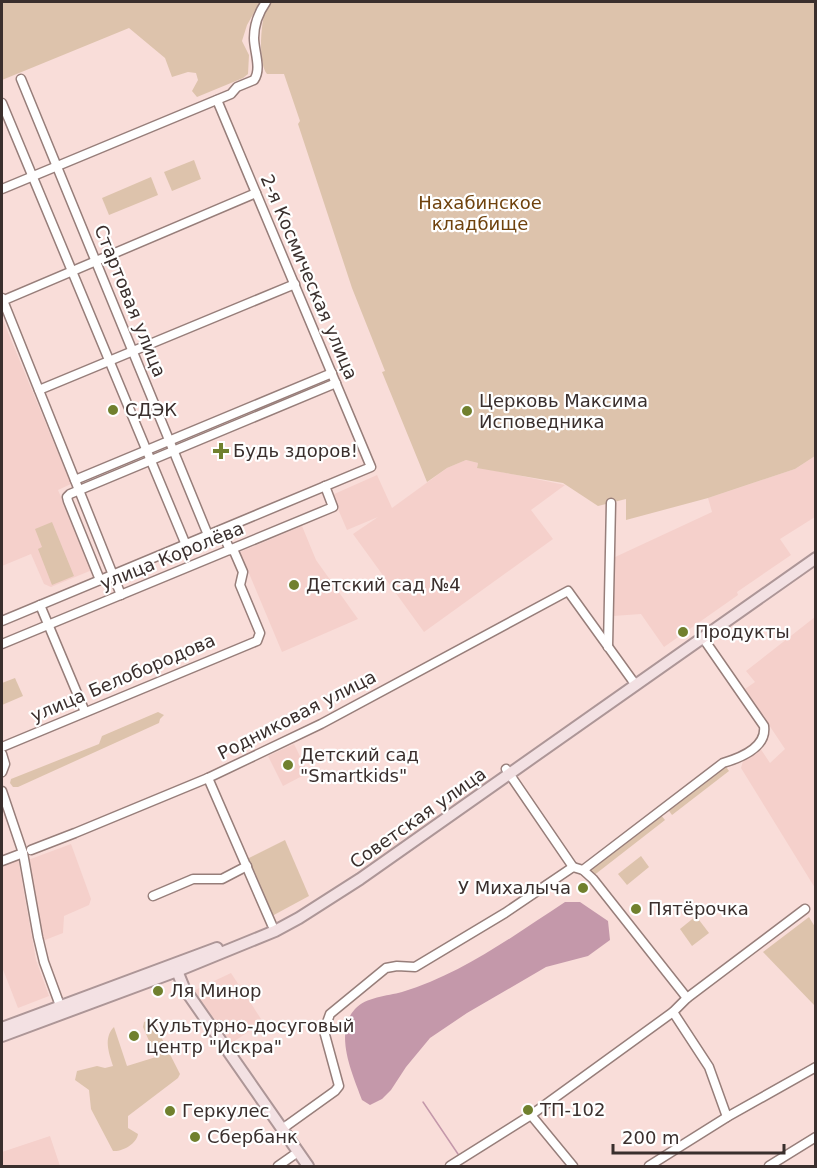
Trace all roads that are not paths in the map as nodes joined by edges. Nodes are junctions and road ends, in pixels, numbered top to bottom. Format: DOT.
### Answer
graph roads {
  1 [pos="266,2"];
  2 [pos="21,79"];
  3 [pos="217,100"];
  4 [pos="2,103"];
  5 [pos="57,166"];
  6 [pos="32,176"];
  7 [pos="2,189"];
  8 [pos="256,194"];
  9 [pos="96,261"];
  10 [pos="72,271"];
  11 [pos="295,284"];
  12 [pos="2,299"];
  13 [pos="133,351"];
  14 [pos="109,361"];
  15 [pos="332,373"];
  16 [pos="336,383"];
  17 [pos="39,390"];
  18 [pos="169,441"];
  19 [pos="146,451"];
  20 [pos="173,451"];
  21 [pos="150,460"];
  22 [pos="371,467"];
  23 [pos="75,480"];
  24 [pos="325,486"];
  25 [pos="79,490"];
  26 [pos="611,503"];
  27 [pos="221,530"];
  28 [pos="208,535"];
  29 [pos="186,544"];
  30 [pos="231,549"];
  31 [pos="816,550"];
  32 [pos="816,558"];
  33 [pos="113,575"];
  34 [pos="99,580"];
  35 [pos="121,595"];
  36 [pos="40,605"];
  37 [pos="2,621"];
  38 [pos="48,625"];
  39 [pos="702,638"];
  40 [pos="2,644"];
  41 [pos="608,648"];
  42 [pos="634,682"];
  43 [pos="85,712"];
  44 [pos="2,747"];
  45 [pos="2,754"];
  46 [pos="508,771"];
  47 [pos="2,772"];
  48 [pos="207,778"];
  49 [pos="2,791"];
  50 [pos="27,851"];
  51 [pos="2,861"];
  52 [pos="247,867"];
  53 [pos="573,867"];
  54 [pos="583,870"];
  55 [pos="153,896"];
  56 [pos="805,909"];
  57 [pos="272,925"];
  58 [pos="175,967"];
  59 [pos="687,998"];
  60 [pos="61,1010"];
  61 [pos="673,1012"];
  62 [pos="2,1028"];
  63 [pos="2,1036"];
  64 [pos="816,1067"];
  65 [pos="531,1115"];
  66 [pos="727,1117"];
  67 [pos="282,1129"];
  68 [pos="816,1137"];
  69 [pos="298,1152"];
  70 [pos="454,1165"];
  71 [pos="278,1167"];
  72 [pos="308,1167"];
  73 [pos="573,1167"];
  74 [pos="649,1167"];
  75 [pos="769,1167"];
  1 -- 3 [label="street"];
  2 -- 5 [label="street, Стартовая улица"];
  3 -- 5 [label="street"];
  3 -- 8 [label="street, 2-я Космическая улица"];
  4 -- 6 [label="street"];
  5 -- 6 [label="street"];
  5 -- 9 [label="street, Стартовая улица"];
  6 -- 7 [label="street"];
  6 -- 10 [label="street"];
  8 -- 9 [label="street"];
  8 -- 11 [label="street, 2-я Космическая улица"];
  9 -- 10 [label="street"];
  9 -- 13 [label="street, Стартовая улица"];
  10 -- 12 [label="street"];
  10 -- 14 [label="street"];
  11 -- 13 [label="street"];
  11 -- 15 [label="street, 2-я Космическая улица"];
  12 -- 17 [label="street"];
  13 -- 14 [label="street"];
  13 -- 18 [label="street, Стартовая улица"];
  14 -- 17 [label="street"];
  14 -- 19 [label="street"];
  15 -- 16 [label="street, 2-я Космическая улица"];
  15 -- 18 [label="street"];
  16 -- 20 [label="street"];
  16 -- 22 [label="street, 2-я Космическая улица"];
  17 -- 23 [label="street"];
  18 -- 19 [label="street"];
  18 -- 20 [label="street, Стартовая улица"];
  19 -- 21 [label="street"];
  19 -- 23 [label="street"];
  20 -- 21 [label="street"];
  20 -- 28 [label="street, Стартовая улица"];
  21 -- 25 [label="street"];
  21 -- 29 [label="street"];
  22 -- 24 [label="street, улица Королёва"];
  23 -- 25 [label="street"];
  24 -- 27 [label="street, улица Королёва"];
  24 -- 30 [label="street, улица Королёва"];
  25 -- 33 [label="street"];
  25 -- 34 [label="street"];
  26 -- 41 [label="street"];
  27 -- 28 [label="street, улица Королёва"];
  27 -- 30 [label="street"];
  28 -- 29 [label="street, улица Королёва"];
  29 -- 33 [label="street, улица Королёва"];
  30 -- 35 [label="street, улица Королёва"];
  30 -- 43 [label="street, улица Белобородова"];
  31 -- 42 [label="main road, Советская улица"];
  32 -- 39 [label="main road, Советская улица"];
  33 -- 34 [label="street, улица Королёва"];
  33 -- 35 [label="street"];
  34 -- 36 [label="street, улица Королёва"];
  35 -- 38 [label="street, улица Королёва"];
  36 -- 37 [label="street, улица Королёва"];
  36 -- 38 [label="street"];
  38 -- 40 [label="street, улица Королёва"];
  38 -- 43 [label="street"];
  39 -- 42 [label="main road, Советская улица"];
  39 -- 54 [label="street"];
  41 -- 42 [label="street"];
  41 -- 48 [label="street, Родниковая улица"];
  42 -- 46 [label="main road, Советская улица"];
  43 -- 44 [label="street, улица Белобородова"];
  45 -- 47 [label="street"];
  46 -- 53 [label="street"];
  46 -- 57 [label="main road, Советская улица"];
  46 -- 58 [label="main road, Советская улица"];
  48 -- 50 [label="street, Родниковая улица"];
  48 -- 52 [label="street"];
  49 -- 50 [label="street"];
  50 -- 51 [label="street, Родниковая улица"];
  50 -- 60 [label="street"];
  52 -- 55 [label="street"];
  52 -- 57 [label="street"];
  53 -- 54 [label="street"];
  53 -- 67 [label="street"];
  54 -- 59 [label="street"];
  56 -- 59 [label="street"];
  57 -- 58 [label="main road, Советская улица"];
  58 -- 60 [label="main road, Советская улица"];
  58 -- 67 [label="main road"];
  59 -- 61 [label="street"];
  60 -- 62 [label="main road, Советская улица"];
  60 -- 63 [label="main road, Советская улица"];
  61 -- 65 [label="street"];
  61 -- 66 [label="street"];
  64 -- 66 [label="street"];
  65 -- 70 [label="street"];
  65 -- 73 [label="street"];
  66 -- 74 [label="street"];
  67 -- 69 [label="main road"];
  68 -- 75 [label="street"];
  69 -- 71 [label="street"];
  69 -- 72 [label="main road"];
}
